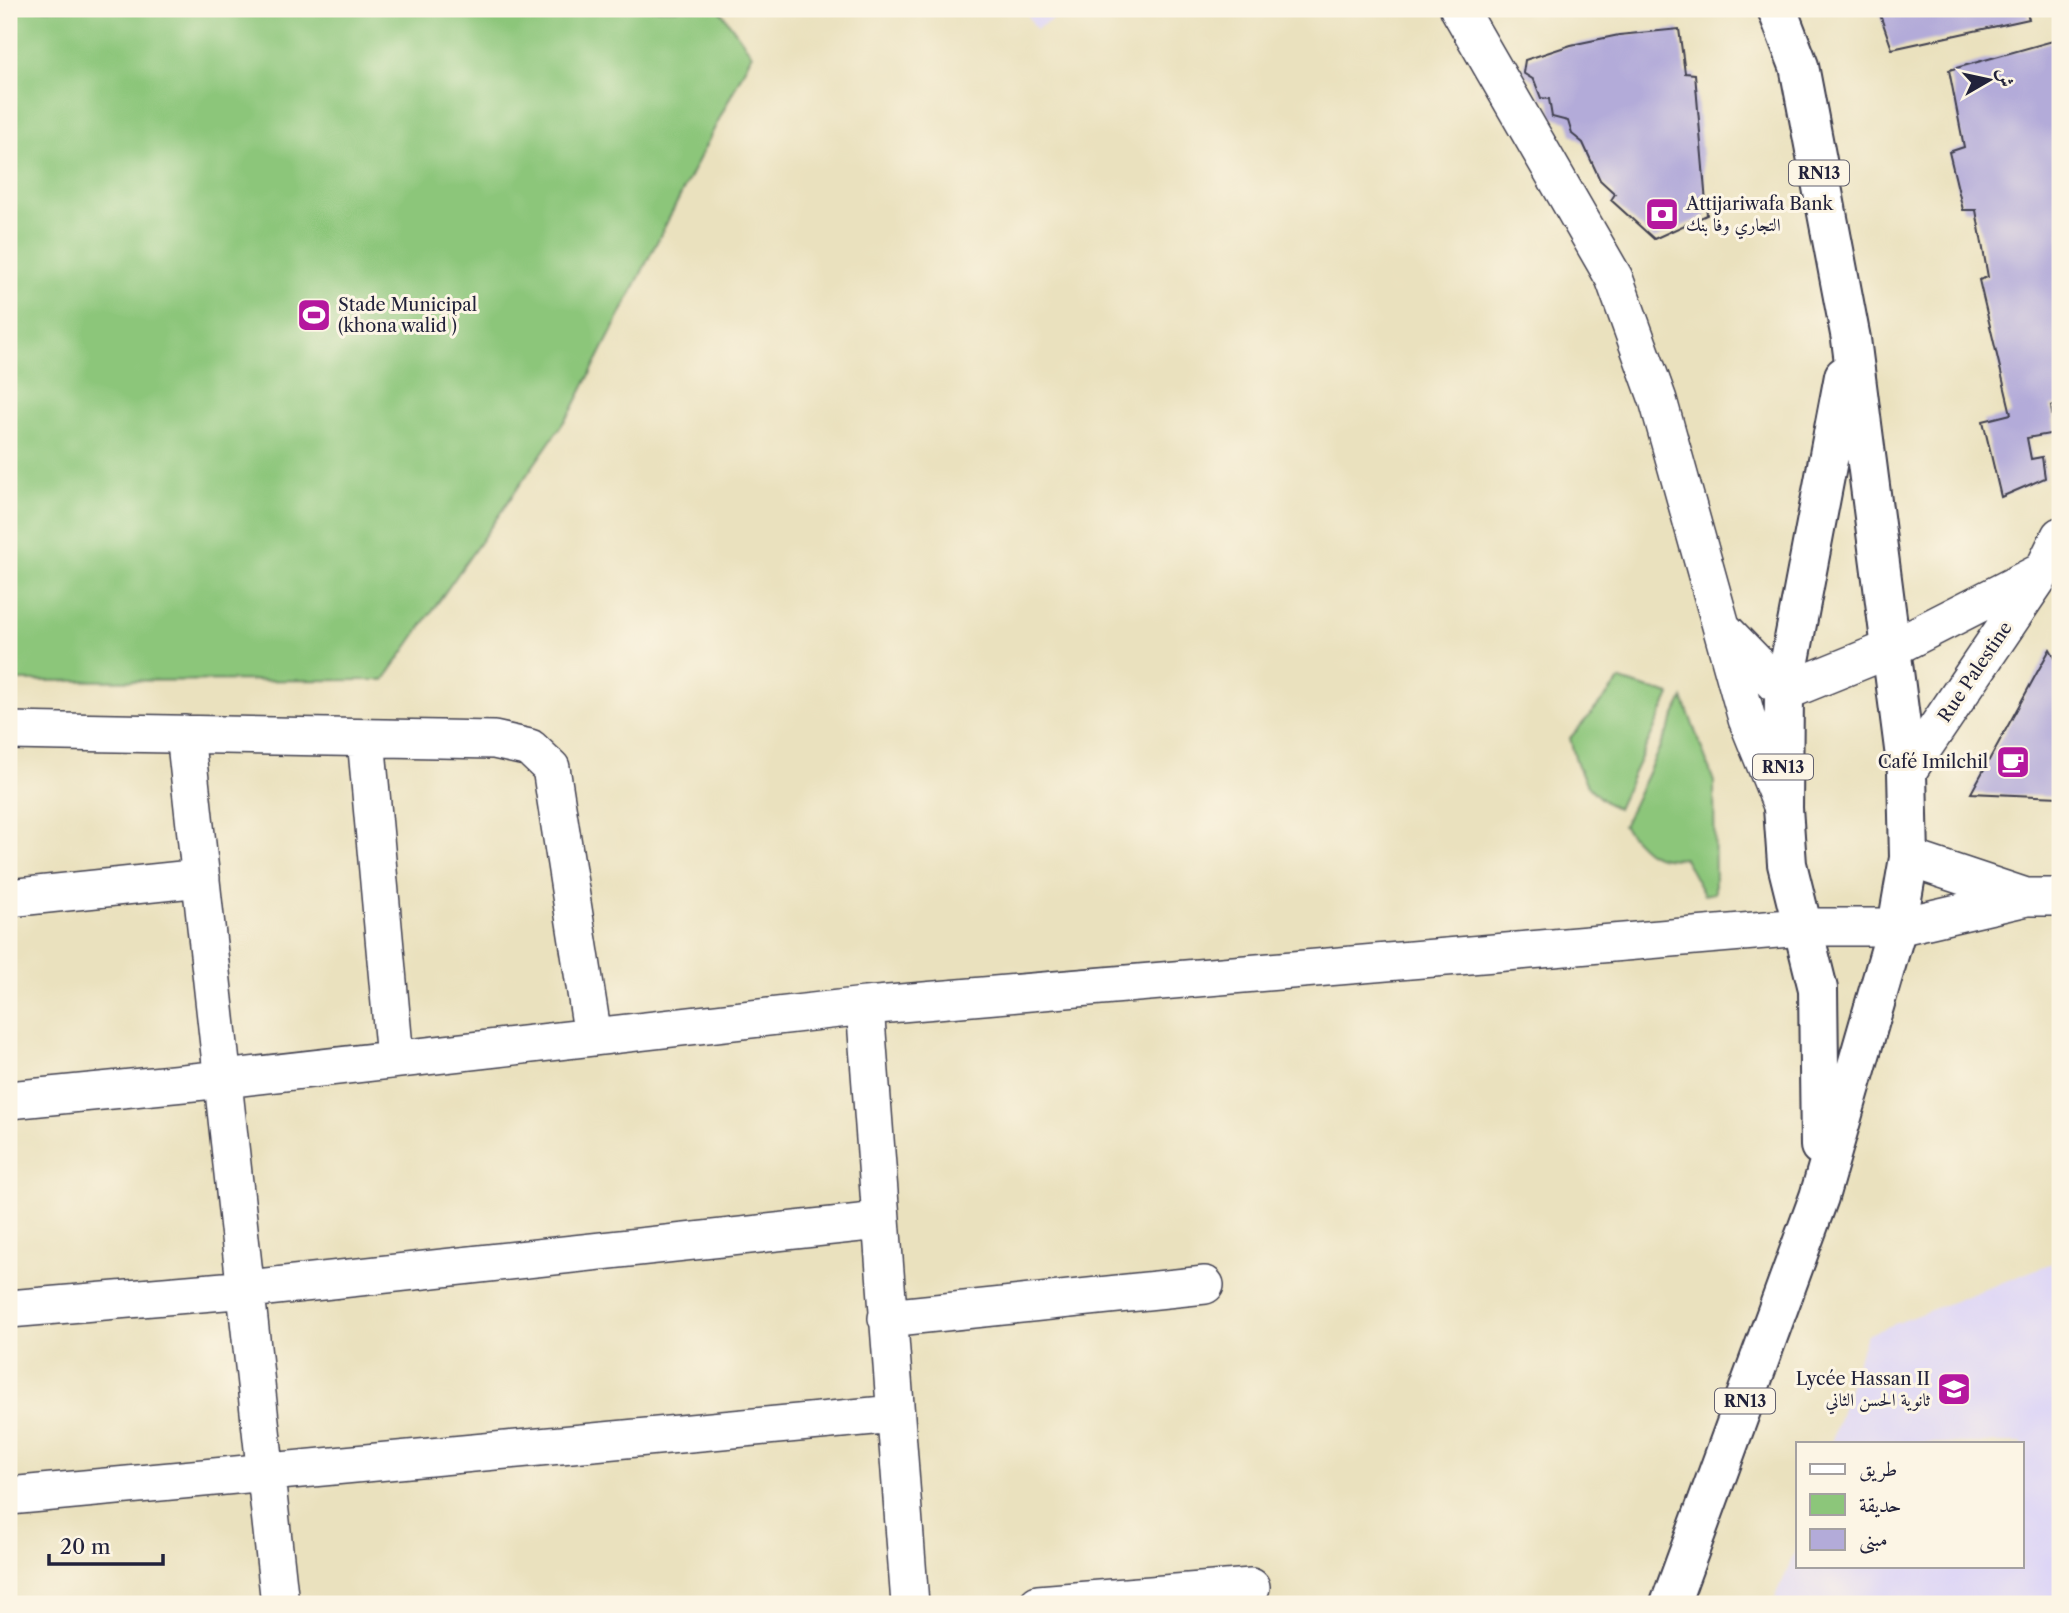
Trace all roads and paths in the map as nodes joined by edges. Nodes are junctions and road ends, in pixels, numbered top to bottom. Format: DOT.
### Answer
graph roads {
  1 [pos="1459,9"];
  2 [pos="1777,9"];
  3 [pos="1851,339"];
  4 [pos="2060,536"];
  5 [pos="2043,571"];
  6 [pos="1723,629"];
  7 [pos="1890,649"];
  8 [pos="1784,692"];
  9 [pos="9,732"];
  10 [pos="185,734"];
  11 [pos="366,738"];
  12 [pos="1907,772"];
  13 [pos="1783,808"];
  14 [pos="1909,858"];
  15 [pos="201,878"];
  16 [pos="2043,897"];
  17 [pos="9,898"];
  18 [pos="1802,927"];
  19 [pos="1897,927"];
  20 [pos="864,1006"];
  21 [pos="593,1037"];
  22 [pos="395,1059"];
  23 [pos="224,1079"];
  24 [pos="9,1100"];
  25 [pos="1819,1197"];
  26 [pos="879,1221"];
  27 [pos="1205,1284"];
  28 [pos="248,1289"];
  29 [pos="9,1309"];
  30 [pos="887,1318"];
  31 [pos="895,1414"];
  32 [pos="266,1472"];
  33 [pos="9,1496"];
  34 [pos="1251,1587"];
  35 [pos="280,1604"];
  36 [pos="910,1604"];
  37 [pos="1038,1604"];
  38 [pos="1670,1604"];
  1 -- 6 [label="street"];
  2 -- 3 [label="main road, RN13"];
  3 -- 7 [label="main road, RN13"];
  3 -- 8 [label="main road, RN13"];
  4 -- 5 [label="street, Rue Palestine"];
  5 -- 7 [label="street, Rue Palestine"];
  5 -- 12 [label="street, Rue Palestine"];
  6 -- 8 [label="street"];
  6 -- 13 [label="street"];
  7 -- 8 [label="street, Rue Palestine"];
  7 -- 12 [label="main road, RN13"];
  8 -- 13 [label="main road, RN13"];
  9 -- 10 [label="street"];
  10 -- 11 [label="street"];
  10 -- 15 [label="street"];
  11 -- 21 [label="street"];
  11 -- 22 [label="street"];
  12 -- 14 [label="main road, RN13"];
  13 -- 18 [label="main road, RN13"];
  14 -- 16 [label="street"];
  14 -- 19 [label="main road, RN13"];
  15 -- 17 [label="street"];
  15 -- 23 [label="street"];
  16 -- 19 [label="street"];
  18 -- 19 [label="street"];
  18 -- 20 [label="street"];
  18 -- 25 [label="main road, RN13"];
  19 -- 25 [label="main road, RN13"];
  20 -- 21 [label="street"];
  20 -- 26 [label="street"];
  21 -- 22 [label="street"];
  22 -- 23 [label="street"];
  23 -- 24 [label="street"];
  23 -- 28 [label="street"];
  25 -- 38 [label="main road, RN13"];
  26 -- 28 [label="street"];
  26 -- 30 [label="street"];
  27 -- 30 [label="street"];
  28 -- 29 [label="street"];
  28 -- 32 [label="street"];
  30 -- 31 [label="street"];
  31 -- 32 [label="street"];
  31 -- 36 [label="street"];
  32 -- 33 [label="street"];
  32 -- 35 [label="street"];
  34 -- 37 [label="street"];
}
